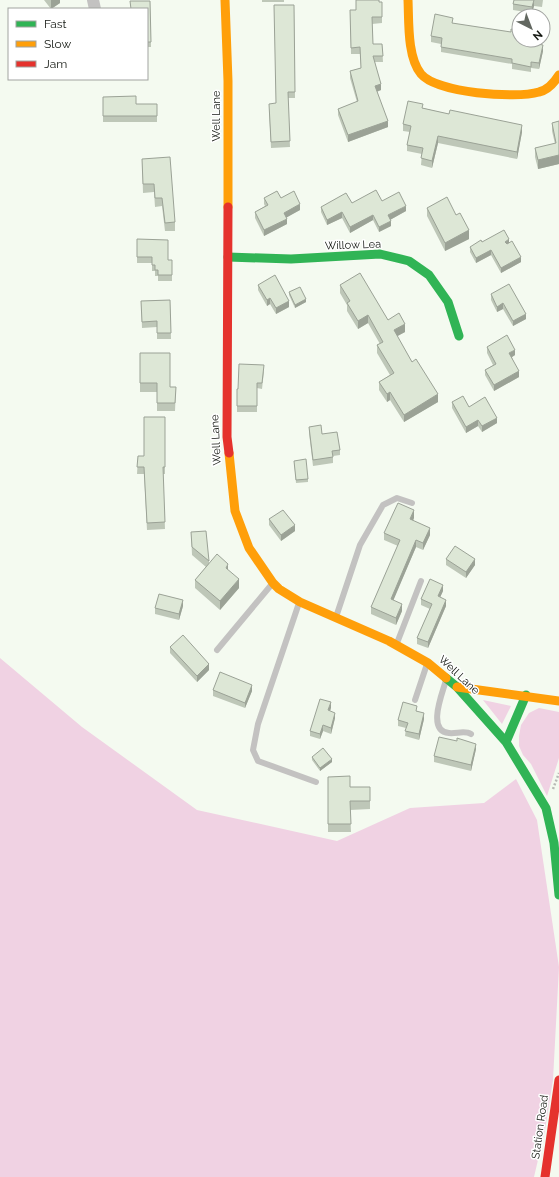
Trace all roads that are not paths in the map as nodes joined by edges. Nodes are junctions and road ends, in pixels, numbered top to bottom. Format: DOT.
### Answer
graph roads {
  1 [pos="225,0"];
  2 [pos="408,0"];
  3 [pos="559,75"];
  4 [pos="228,257"];
  5 [pos="459,336"];
  6 [pos="412,503"];
  7 [pos="421,581"];
  8 [pos="273,583"];
  9 [pos="300,602"];
  10 [pos="336,618"];
  11 [pos="397,645"];
  12 [pos="217,650"];
  13 [pos="428,663"];
  14 [pos="447,678"];
  15 [pos="457,687"];
  16 [pos="526,695"];
  17 [pos="415,700"];
  18 [pos="559,701"];
  19 [pos="471,734"];
  20 [pos="506,742"];
  21 [pos="316,782"];
  22 [pos="559,895"];
  23 [pos="559,1080"];
  24 [pos="545,1177"];
  1 -- 4 [label="street, Well Lane"];
  2 -- 3 [label="street"];
  4 -- 5 [label="street, Willow Lea"];
  4 -- 8 [label="street, Well Lane"];
  6 -- 10 [label="lane"];
  7 -- 11 [label="lane"];
  8 -- 9 [label="street, Well Lane"];
  8 -- 12 [label="lane"];
  9 -- 10 [label="street, Well Lane"];
  9 -- 21 [label="lane"];
  10 -- 11 [label="street, Well Lane"];
  11 -- 13 [label="street, Well Lane"];
  13 -- 14 [label="street, Well Lane"];
  13 -- 17 [label="lane"];
  14 -- 15 [label="street, Well Lane"];
  14 -- 19 [label="lane"];
  15 -- 16 [label="street"];
  15 -- 20 [label="street, Well Lane"];
  16 -- 18 [label="street"];
  16 -- 20 [label="street"];
  20 -- 22 [label="street"];
  23 -- 24 [label="street, Station Road"];
}
